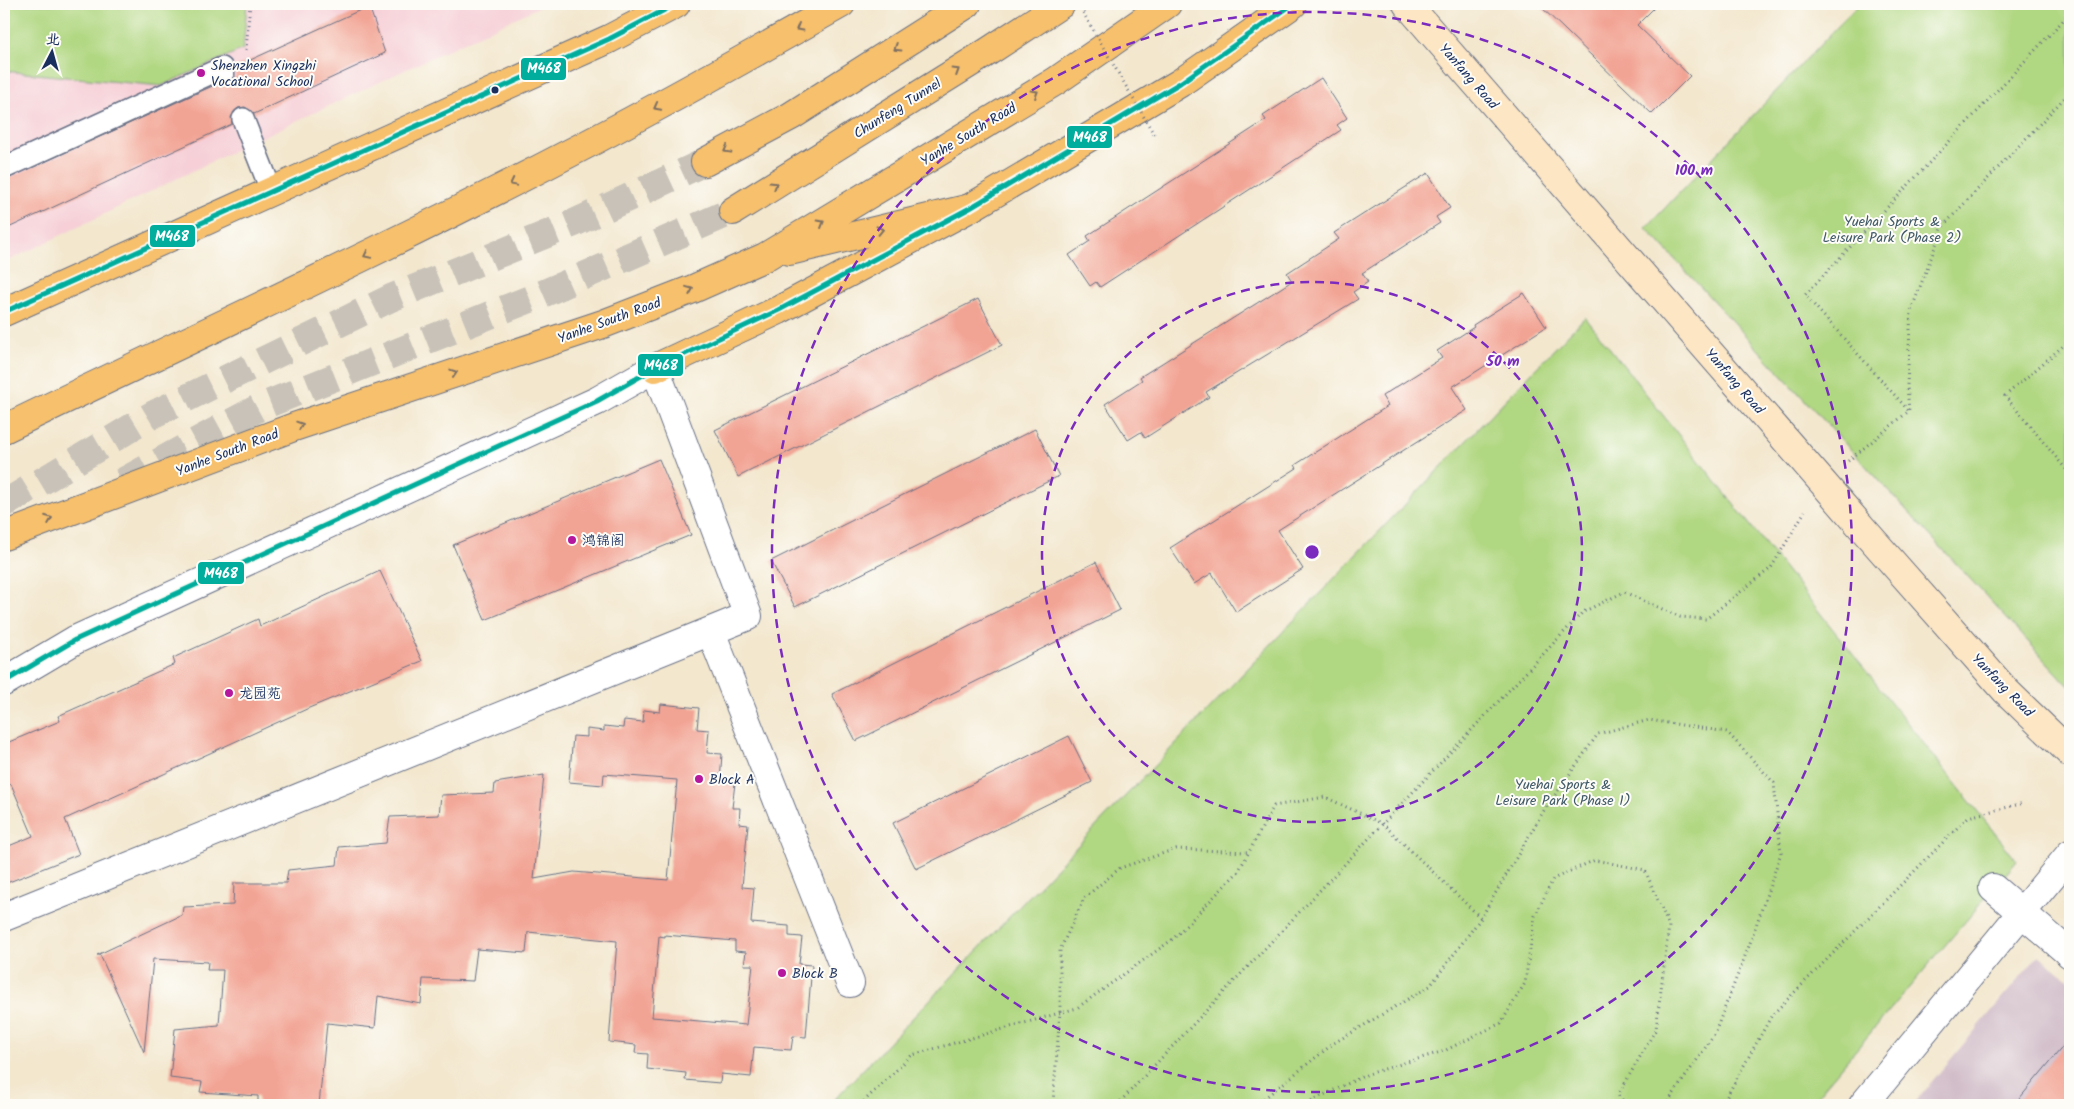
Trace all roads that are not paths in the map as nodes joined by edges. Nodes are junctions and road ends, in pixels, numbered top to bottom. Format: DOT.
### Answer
graph roads {
  1 [pos="676,4"];
  2 [pos="841,4"];
  3 [pos="967,4"];
  4 [pos="1061,4"];
  5 [pos="1167,4"];
  6 [pos="1293,4"];
  7 [pos="1407,4"];
  8 [pos="223,70"];
  9 [pos="243,119"];
  10 [pos="705,162"];
  11 [pos="4,168"];
  12 [pos="272,190"];
  13 [pos="970,208"];
  14 [pos="732,211"];
  15 [pos="765,257"];
  16 [pos="4,312"];
  17 [pos="654,368"];
  18 [pos="31,416"];
  19 [pos="4,421"];
  20 [pos="4,429"];
  21 [pos="4,536"];
  22 [pos="711,632"];
  23 [pos="4,682"];
  24 [pos="2070,753"];
  25 [pos="2070,854"];
  26 [pos="1993,888"];
  27 [pos="2022,912"];
  28 [pos="4,917"];
  29 [pos="2070,954"];
  30 [pos="850,983"];
  31 [pos="1863,1105"];
  1 -- 12 [label="main road"];
  2 -- 18 [label="main road, one-way"];
  3 -- 10 [label="main road, one-way"];
  14 -- 4 [label="main road, Chunfeng Tunnel, one-way"];
  15 -- 5 [label="main road, Yanhe South Road, one-way"];
  6 -- 13 [label="main road"];
  7 -- 24 [label="main road, Yanfang Road"];
  8 -- 11 [label="lane"];
  9 -- 12 [label="lane"];
  12 -- 16 [label="main road"];
  15 -- 13 [label="main road, one-way"];
  13 -- 17 [label="main road"];
  21 -- 15 [label="main road, Yanhe South Road, one-way"];
  17 -- 22 [label="street"];
  17 -- 23 [label="street"];
  18 -- 19 [label="main road"];
  18 -- 20 [label="main road"];
  22 -- 28 [label="street"];
  22 -- 30 [label="street"];
  25 -- 27 [label="street"];
  26 -- 27 [label="street"];
  27 -- 29 [label="street"];
  27 -- 31 [label="street"];
}
